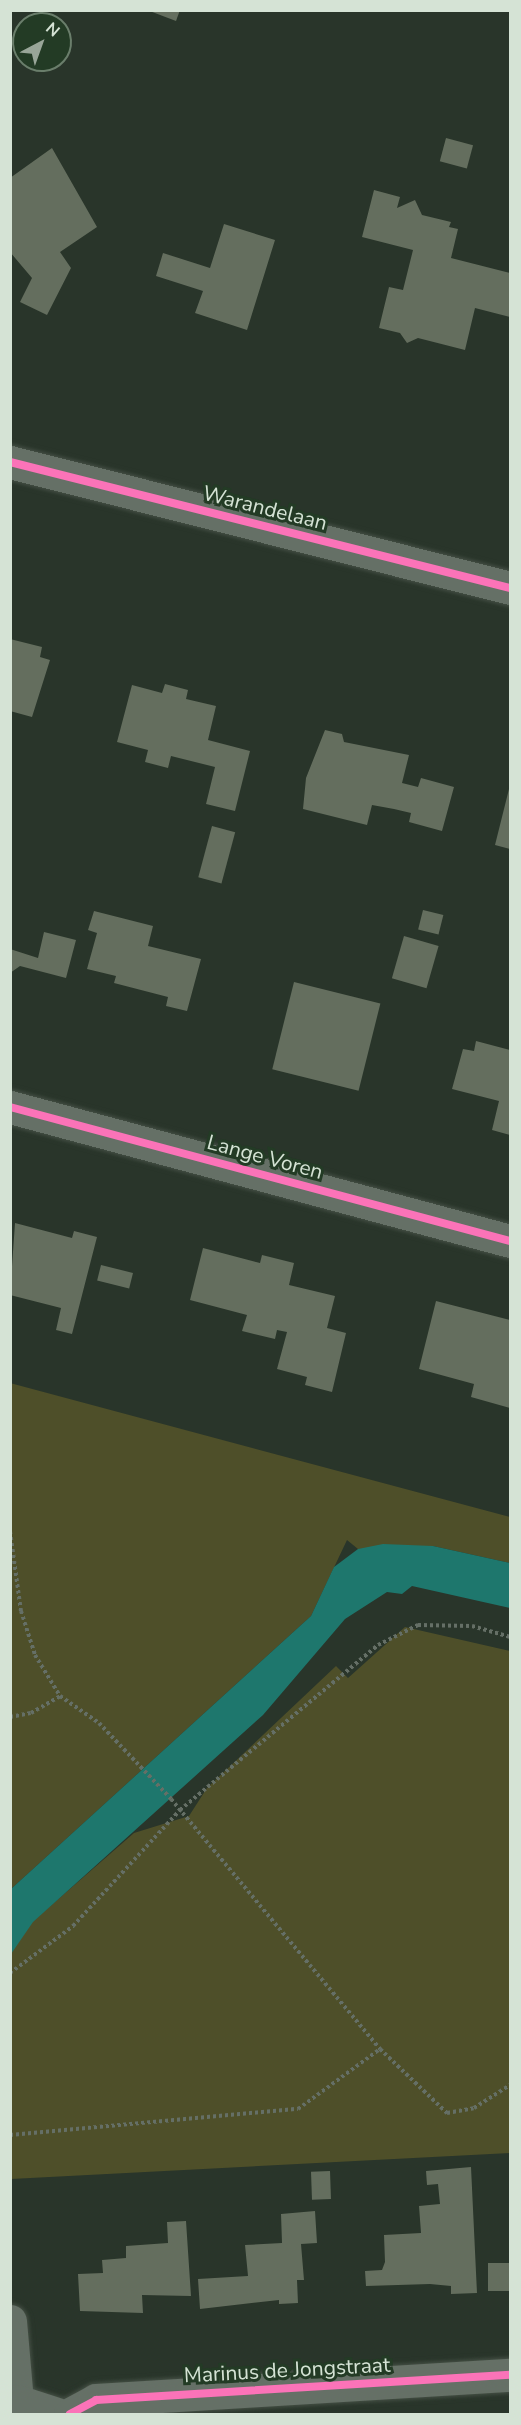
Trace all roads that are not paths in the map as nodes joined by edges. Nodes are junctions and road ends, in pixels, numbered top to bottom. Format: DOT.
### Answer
graph roads {
  1 [pos="10,462"];
  2 [pos="510,588"];
  3 [pos="10,1107"];
  4 [pos="510,1241"];
  5 [pos="10,2321"];
  6 [pos="510,2375"];
  7 [pos="57,2415"];
  8 [pos="70,2415"];
  1 -- 2 [label="street, Warandelaan"];
  3 -- 4 [label="street, Lange Voren"];
  5 -- 7 [label="street"];
  6 -- 8 [label="street, Marinus de Jongstraat"];
}
